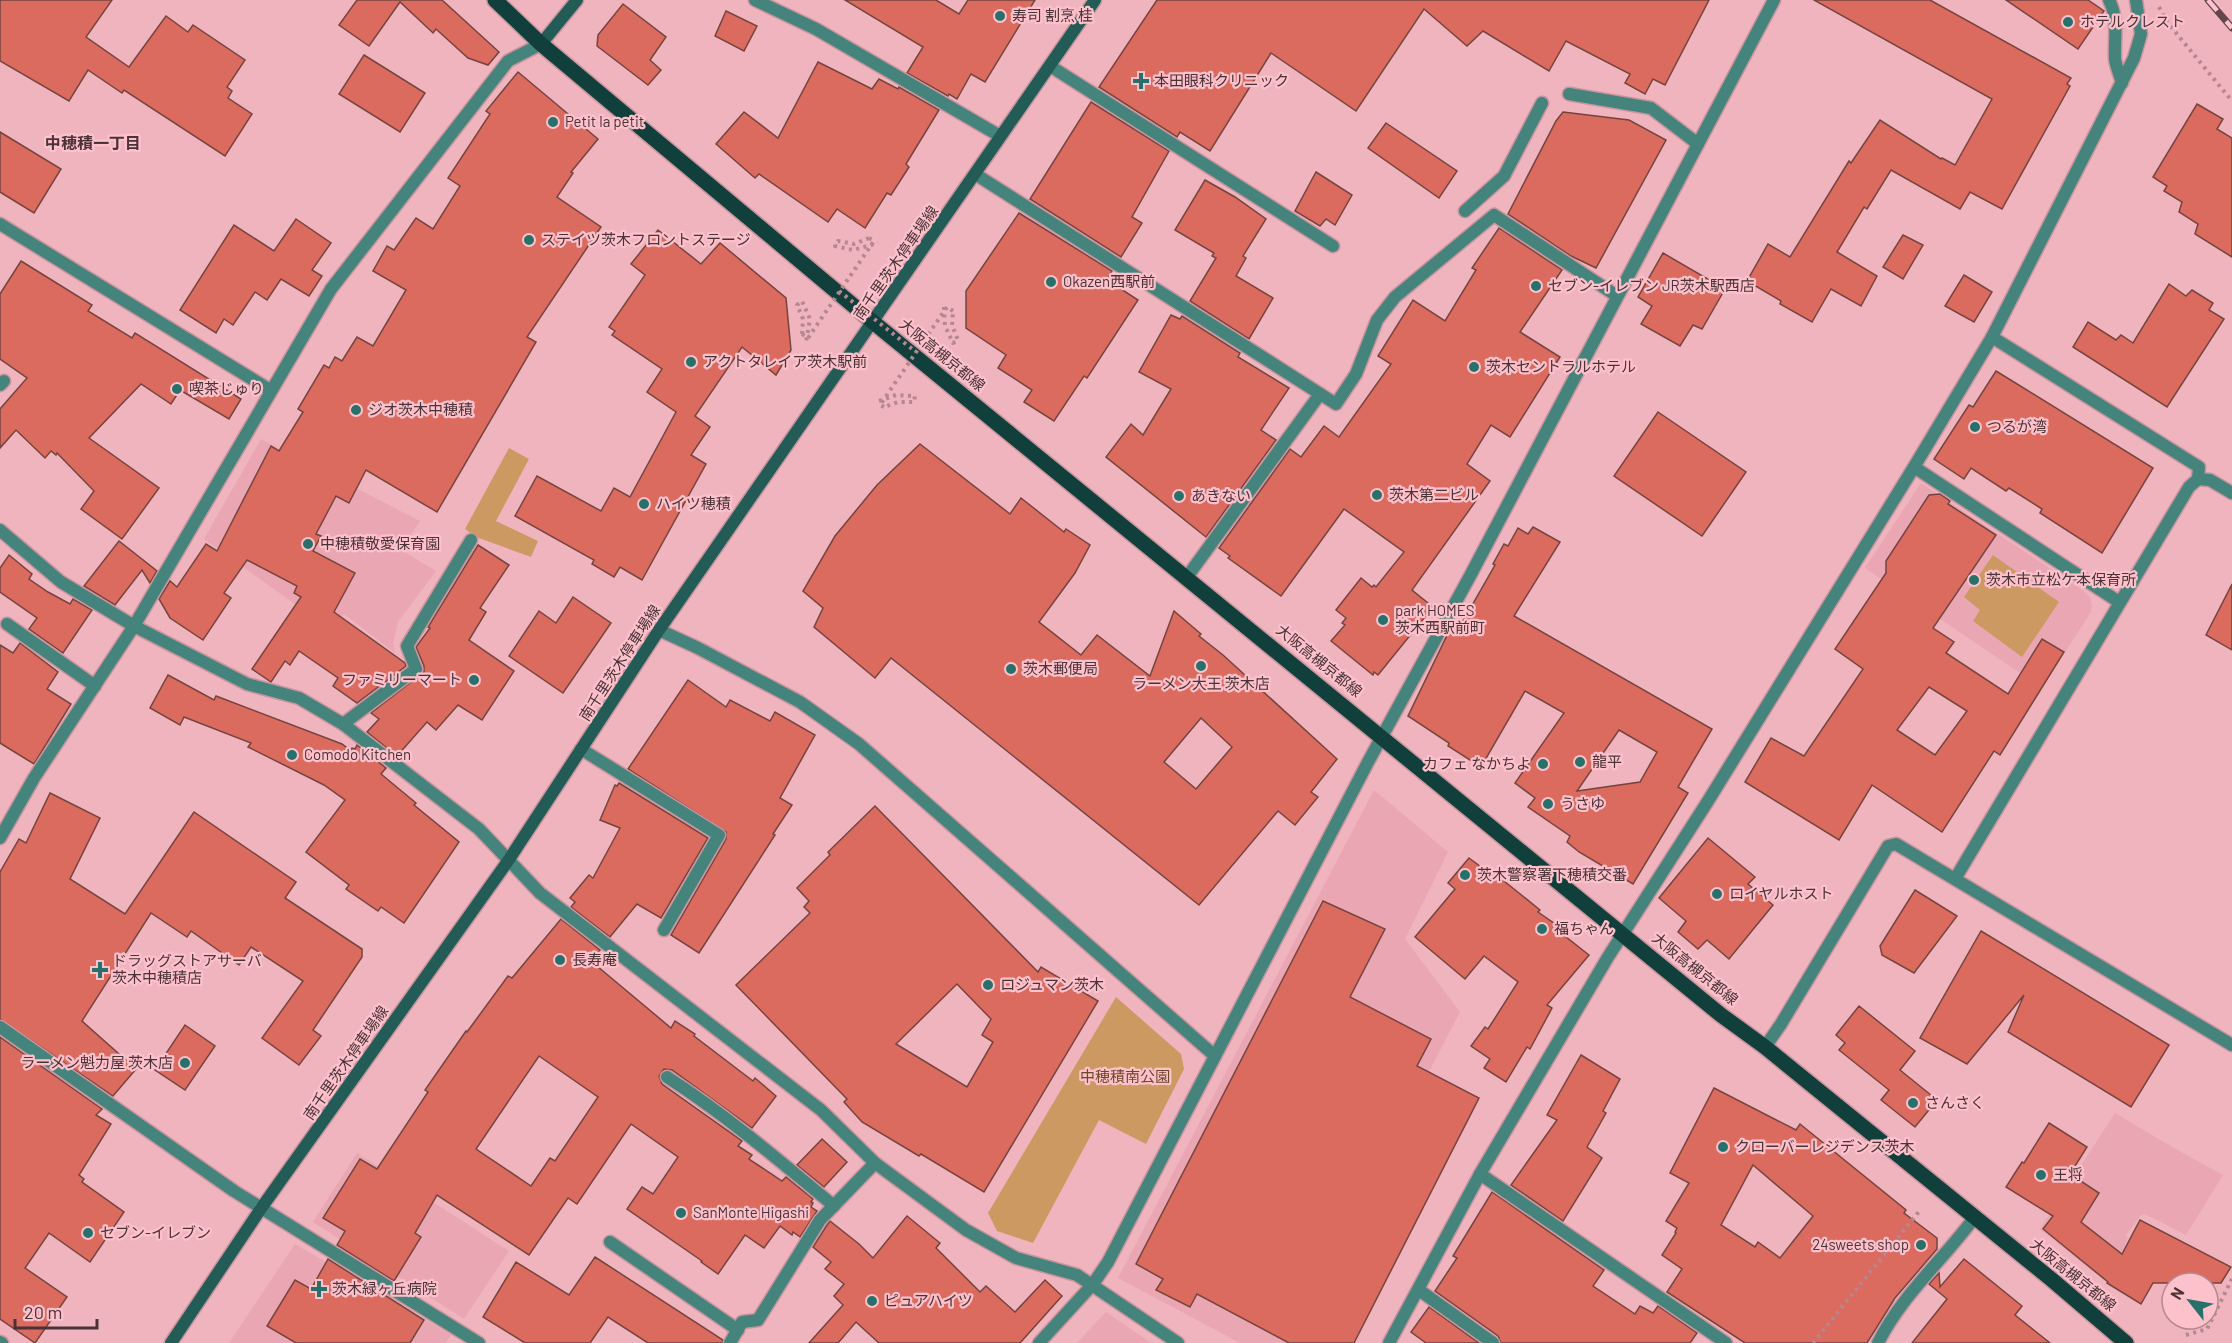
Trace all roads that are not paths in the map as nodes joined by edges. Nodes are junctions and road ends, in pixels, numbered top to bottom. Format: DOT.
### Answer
graph roads {
  1 [pos="495,0"];
  2 [pos="577,0"];
  3 [pos="755,0"];
  4 [pos="1095,0"];
  5 [pos="1774,0"];
  6 [pos="2109,0"];
  7 [pos="2136,0"];
  8 [pos="541,44"];
  9 [pos="1050,66"];
  10 [pos="2122,83"];
  11 [pos="1569,94"];
  12 [pos="1542,103"];
  13 [pos="1000,136"];
  14 [pos="1698,144"];
  15 [pos="975,174"];
  16 [pos="1476,204"];
  17 [pos="1465,211"];
  18 [pos="1494,215"];
  19 [pos="0,224"];
  20 [pos="1333,246"];
  21 [pos="1617,296"];
  22 [pos="873,322"];
  23 [pos="1992,337"];
  24 [pos="270,390"];
  25 [pos="1320,394"];
  26 [pos="1914,467"];
  27 [pos="2198,479"];
  28 [pos="2232,493"];
  29 [pos="0,530"];
  30 [pos="471,540"];
  31 [pos="1187,577"];
  32 [pos="2119,602"];
  33 [pos="7,624"];
  34 [pos="134,626"];
  35 [pos="659,630"];
  36 [pos="95,686"];
  37 [pos="343,724"];
  38 [pos="1382,736"];
  39 [pos="580,749"];
  40 [pos="0,838"];
  41 [pos="508,861"];
  42 [pos="1955,879"];
  43 [pos="664,930"];
  44 [pos="1623,933"];
  45 [pos="0,1027"];
  46 [pos="2232,1045"];
  47 [pos="1765,1047"];
  48 [pos="1215,1056"];
  49 [pos="667,1077"];
  50 [pos="875,1163"];
  51 [pos="1480,1174"];
  52 [pos="834,1206"];
  53 [pos="262,1207"];
  54 [pos="1974,1218"];
  55 [pos="610,1242"];
  56 [pos="1093,1284"];
  57 [pos="1419,1290"];
  58 [pos="738,1330"];
  59 [pos="171,1343"];
  60 [pos="479,1343"];
  61 [pos="730,1343"];
  62 [pos="1039,1343"];
  63 [pos="1178,1343"];
  64 [pos="1389,1343"];
  65 [pos="1492,1343"];
  66 [pos="1726,1343"];
  67 [pos="1878,1343"];
  68 [pos="2126,1343"];
  1 -- 8 [label="main road, 大阪高槻京都線"];
  2 -- 8 [label="main road"];
  3 -- 13 [label="street"];
  4 -- 9 [label="main road, 南千里茨木停車場線"];
  5 -- 14 [label="street"];
  6 -- 10 [label="street"];
  7 -- 10 [label="street"];
  8 -- 22 [label="main road, 大阪高槻京都線"];
  8 -- 24 [label="street"];
  9 -- 13 [label="main road, 南千里茨木停車場線"];
  9 -- 20 [label="street"];
  10 -- 23 [label="street"];
  11 -- 14 [label="street"];
  12 -- 16 [label="street"];
  13 -- 15 [label="main road, 南千里茨木停車場線"];
  14 -- 21 [label="street"];
  15 -- 22 [label="main road, 南千里茨木停車場線"];
  15 -- 25 [label="street"];
  16 -- 17 [label="street"];
  16 -- 18 [label="street"];
  18 -- 21 [label="street"];
  18 -- 25 [label="street"];
  19 -- 24 [label="street"];
  21 -- 38 [label="street"];
  22 -- 31 [label="main road, 大阪高槻京都線"];
  22 -- 35 [label="main road, 南千里茨木停車場線"];
  23 -- 26 [label="street"];
  23 -- 27 [label="street"];
  24 -- 34 [label="street"];
  25 -- 31 [label="street"];
  26 -- 32 [label="street"];
  26 -- 44 [label="street"];
  27 -- 28 [label="street"];
  27 -- 32 [label="street"];
  29 -- 34 [label="street"];
  30 -- 37 [label="street"];
  31 -- 38 [label="main road, 大阪高槻京都線"];
  32 -- 42 [label="street"];
  33 -- 36 [label="street"];
  34 -- 36 [label="street"];
  34 -- 37 [label="street"];
  35 -- 39 [label="main road, 南千里茨木停車場線"];
  35 -- 48 [label="street"];
  36 -- 40 [label="street"];
  37 -- 41 [label="street"];
  38 -- 44 [label="main road, 大阪高槻京都線"];
  38 -- 48 [label="street"];
  39 -- 41 [label="main road, 南千里茨木停車場線"];
  39 -- 43 [label="street"];
  41 -- 50 [label="street"];
  41 -- 53 [label="main road, 南千里茨木停車場線"];
  42 -- 46 [label="street"];
  42 -- 47 [label="street"];
  44 -- 47 [label="main road, 大阪高槻京都線"];
  44 -- 51 [label="street"];
  45 -- 53 [label="street"];
  47 -- 54 [label="main road, 大阪高槻京都線"];
  48 -- 56 [label="street"];
  49 -- 52 [label="street"];
  50 -- 52 [label="street"];
  50 -- 56 [label="street"];
  51 -- 57 [label="street"];
  51 -- 66 [label="street"];
  52 -- 58 [label="street"];
  53 -- 59 [label="main road, 南千里茨木停車場線"];
  53 -- 60 [label="street"];
  54 -- 67 [label="street"];
  54 -- 68 [label="main road, 大阪高槻京都線"];
  55 -- 58 [label="street"];
  56 -- 62 [label="street"];
  56 -- 63 [label="street"];
  57 -- 64 [label="street"];
  57 -- 65 [label="street"];
  58 -- 61 [label="street"];
}
